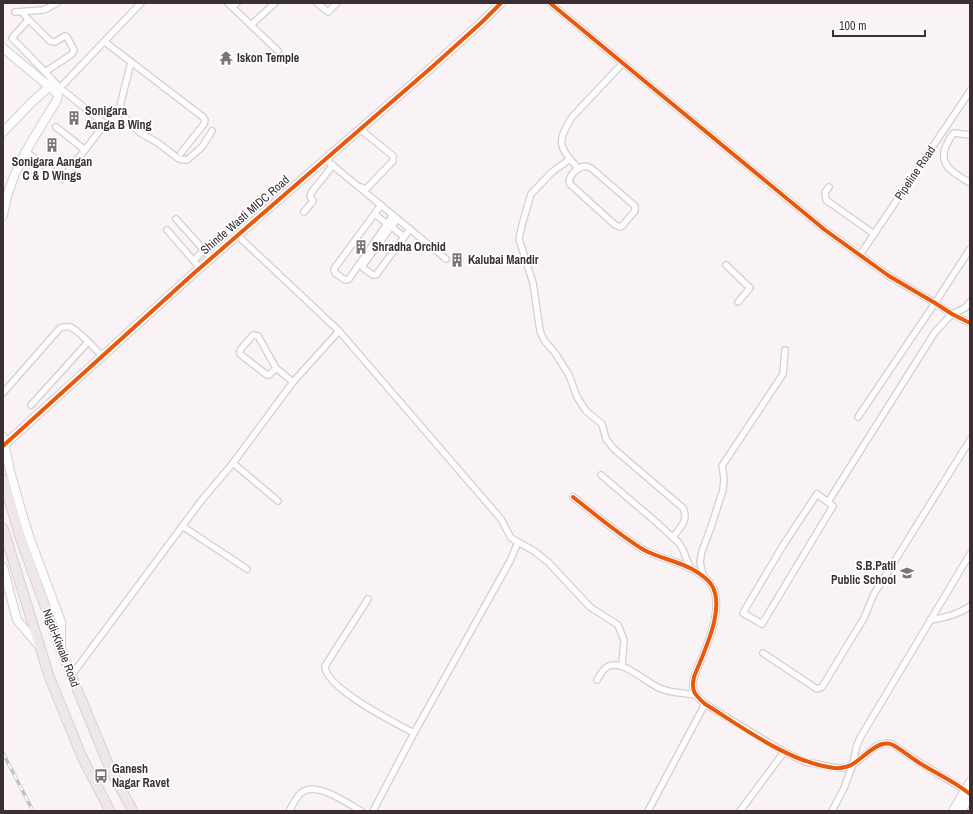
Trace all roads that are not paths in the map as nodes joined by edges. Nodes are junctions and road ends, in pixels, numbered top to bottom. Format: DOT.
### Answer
graph roads {
  1 [pos="57,3"];
  2 [pos="141,3"];
  3 [pos="237,3"];
  4 [pos="274,3"];
  5 [pos="317,3"];
  6 [pos="337,3"];
  7 [pos="501,3"];
  8 [pos="550,3"];
  9 [pos="230,5"];
  10 [pos="15,12"];
  11 [pos="22,12"];
  12 [pos="28,20"];
  13 [pos="250,25"];
  14 [pos="105,42"];
  15 [pos="3,48"];
  16 [pos="278,51"];
  17 [pos="131,62"];
  18 [pos="622,63"];
  19 [pos="46,72"];
  20 [pos="55,89"];
  21 [pos="969,94"];
  22 [pos="56,127"];
  23 [pos="360,129"];
  24 [pos="212,131"];
  25 [pos="3,132"];
  26 [pos="970,135"];
  27 [pos="85,150"];
  28 [pos="26,151"];
  29 [pos="181,153"];
  30 [pos="326,158"];
  31 [pos="570,159"];
  32 [pos="333,165"];
  33 [pos="578,168"];
  34 [pos="970,184"];
  35 [pos="829,187"];
  36 [pos="381,205"];
  37 [pos="304,212"];
  38 [pos="375,214"];
  39 [pos="3,216"];
  40 [pos="395,217"];
  41 [pos="176,219"];
  42 [pos="389,225"];
  43 [pos="410,229"];
  44 [pos="167,230"];
  45 [pos="874,234"];
  46 [pos="237,236"];
  47 [pos="404,237"];
  48 [pos="970,249"];
  49 [pos="204,250"];
  50 [pos="860,255"];
  51 [pos="211,258"];
  52 [pos="446,259"];
  53 [pos="194,260"];
  54 [pos="726,265"];
  55 [pos="200,268"];
  56 [pos="738,302"];
  57 [pos="970,302"];
  58 [pos="935,303"];
  59 [pos="952,314"];
  60 [pos="970,323"];
  61 [pos="339,331"];
  62 [pos="88,342"];
  63 [pos="785,350"];
  64 [pos="102,356"];
  65 [pos="276,368"];
  66 [pos="294,382"];
  67 [pos="3,393"];
  68 [pos="31,405"];
  69 [pos="858,417"];
  70 [pos="970,440"];
  71 [pos="3,442"];
  72 [pos="233,463"];
  73 [pos="600,475"];
  74 [pos="3,479"];
  75 [pos="573,497"];
  76 [pos="278,501"];
  77 [pos="828,502"];
  78 [pos="182,526"];
  79 [pos="3,528"];
  80 [pos="673,537"];
  81 [pos="518,542"];
  82 [pos="970,554"];
  83 [pos="3,567"];
  84 [pos="690,568"];
  85 [pos="247,569"];
  86 [pos="703,576"];
  87 [pos="368,599"];
  88 [pos="970,606"];
  89 [pos="930,620"];
  90 [pos="42,649"];
  91 [pos="61,650"];
  92 [pos="763,653"];
  93 [pos="622,666"];
  94 [pos="71,676"];
  95 [pos="597,680"];
  96 [pos="695,695"];
  97 [pos="704,704"];
  98 [pos="414,733"];
  99 [pos="784,752"];
  100 [pos="853,764"];
  101 [pos="970,782"];
  102 [pos="968,797"];
  103 [pos="110,811"];
  104 [pos="133,811"];
  105 [pos="289,811"];
  106 [pos="361,811"];
  107 [pos="373,811"];
  108 [pos="648,811"];
  109 [pos="740,811"];
  110 [pos="832,811"];
  111 [pos="953,811"];
  112 [pos="961,811"];
  1 -- 11 [label="street"];
  2 -- 14 [label="street"];
  3 -- 9 [label="street"];
  4 -- 13 [label="street"];
  5 -- 6 [label="street"];
  7 -- 23 [label="street, Shinde Wasti MIDC Road"];
  8 -- 18 [label="street"];
  9 -- 13 [label="street"];
  10 -- 11 [label="street"];
  11 -- 12 [label="street"];
  12 -- 19 [label="street"];
  12 -- 19 [label="street"];
  13 -- 16 [label="street"];
  14 -- 17 [label="street"];
  14 -- 20 [label="street"];
  15 -- 20 [label="street"];
  17 -- 24 [label="street"];
  17 -- 29 [label="street"];
  18 -- 31 [label="street"];
  18 -- 50 [label="street"];
  19 -- 20 [label="street"];
  20 -- 25 [label="street"];
  20 -- 27 [label="street"];
  20 -- 28 [label="street"];
  21 -- 45 [label="street, Pipeline Road"];
  22 -- 27 [label="street"];
  23 -- 30 [label="street, Shinde Wasti MIDC Road"];
  23 -- 30 [label="street"];
  26 -- 34 [label="street"];
  27 -- 28 [label="street"];
  28 -- 39 [label="street"];
  30 -- 32 [label="street"];
  30 -- 46 [label="street, Shinde Wasti MIDC Road"];
  31 -- 33 [label="street"];
  31 -- 80 [label="street"];
  32 -- 36 [label="street"];
  32 -- 37 [label="street"];
  33 -- 33 [label="street"];
  35 -- 45 [label="street"];
  36 -- 38 [label="street"];
  36 -- 40 [label="street"];
  38 -- 42 [label="street"];
  38 -- 42 [label="street"];
  40 -- 42 [label="street"];
  40 -- 43 [label="street"];
  41 -- 49 [label="street"];
  42 -- 47 [label="street"];
  42 -- 47 [label="street"];
  43 -- 47 [label="street"];
  43 -- 52 [label="street"];
  44 -- 53 [label="street"];
  45 -- 50 [label="street, Pipeline Road"];
  46 -- 51 [label="street, Shinde Wasti MIDC Road"];
  46 -- 61 [label="street"];
  48 -- 58 [label="street"];
  49 -- 51 [label="street"];
  49 -- 53 [label="street"];
  50 -- 58 [label="street"];
  51 -- 55 [label="street, Shinde Wasti MIDC Road"];
  53 -- 55 [label="street"];
  54 -- 56 [label="street"];
  55 -- 64 [label="street, Shinde Wasti MIDC Road"];
  57 -- 59 [label="street"];
  58 -- 59 [label="street"];
  58 -- 69 [label="street"];
  59 -- 60 [label="street"];
  59 -- 77 [label="street"];
  61 -- 66 [label="street"];
  61 -- 81 [label="street"];
  62 -- 64 [label="street"];
  62 -- 67 [label="street"];
  62 -- 68 [label="street"];
  63 -- 86 [label="street"];
  64 -- 71 [label="street, Shinde Wasti MIDC Road"];
  65 -- 65 [label="street"];
  65 -- 66 [label="street"];
  66 -- 72 [label="street"];
  70 -- 92 [label="street"];
  71 -- 91 [label="street"];
  72 -- 76 [label="street"];
  72 -- 78 [label="street"];
  73 -- 80 [label="street"];
  74 -- 91 [label="main road, Nigdi-Kiwale Road"];
  75 -- 84 [label="street"];
  77 -- 77 [label="street"];
  78 -- 85 [label="street"];
  78 -- 94 [label="street"];
  79 -- 90 [label="main road, Nigdi-Kiwale Road"];
  80 -- 84 [label="street"];
  81 -- 93 [label="street"];
  81 -- 98 [label="street"];
  82 -- 89 [label="street"];
  83 -- 90 [label="street"];
  84 -- 86 [label="street"];
  86 -- 96 [label="street"];
  87 -- 98 [label="street"];
  88 -- 89 [label="street"];
  89 -- 100 [label="street"];
  90 -- 103 [label="main road, Nigdi-Kiwale Road"];
  91 -- 94 [label="main road, Nigdi-Kiwale Road"];
  93 -- 95 [label="street"];
  93 -- 96 [label="street"];
  94 -- 104 [label="main road, Nigdi-Kiwale Road"];
  96 -- 97 [label="street"];
  97 -- 99 [label="street"];
  97 -- 108 [label="street"];
  98 -- 107 [label="street"];
  99 -- 100 [label="street"];
  99 -- 109 [label="street"];
  100 -- 102 [label="street"];
  100 -- 110 [label="street"];
  101 -- 102 [label="street"];
  102 -- 111 [label="street"];
  102 -- 112 [label="street"];
  105 -- 106 [label="street"];
}
